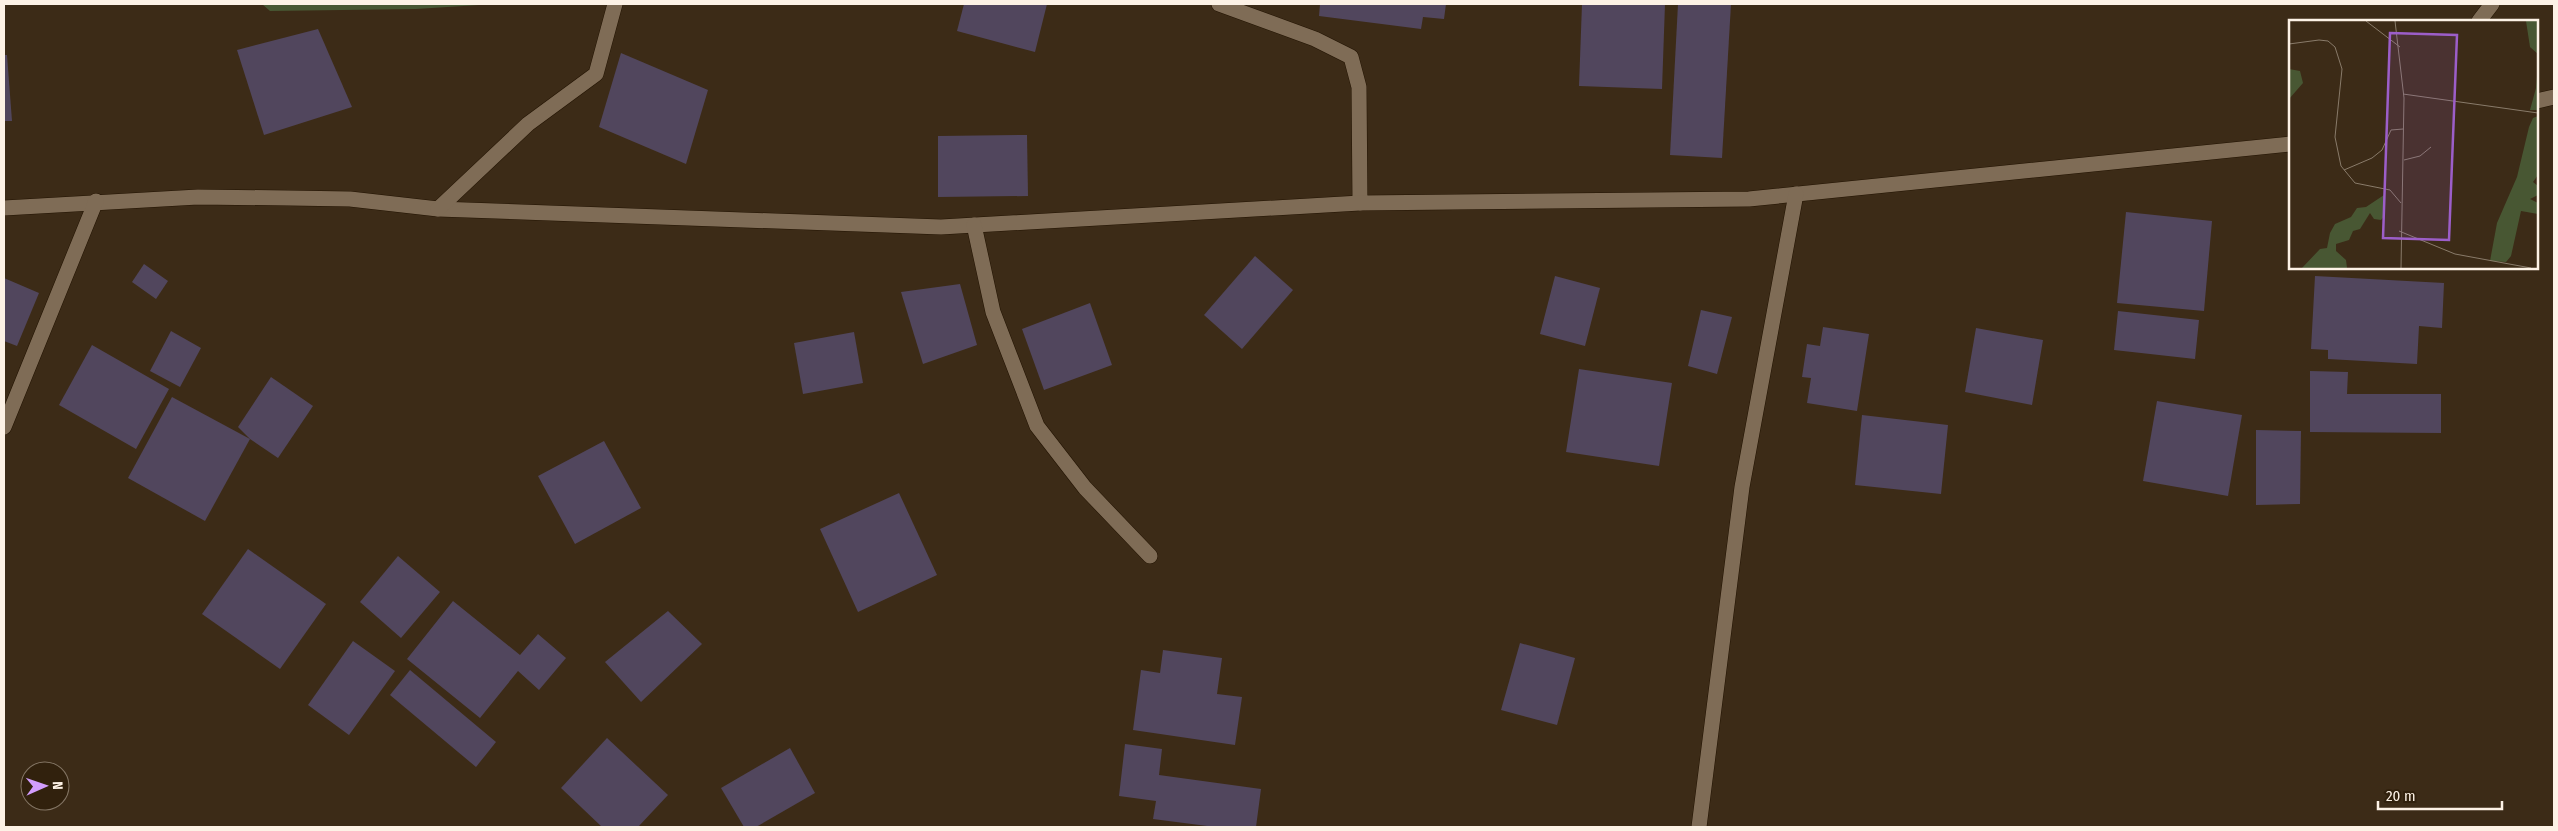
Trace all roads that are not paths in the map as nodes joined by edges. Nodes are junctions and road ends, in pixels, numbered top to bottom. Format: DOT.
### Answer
graph roads {
  1 [pos="615,4"];
  2 [pos="1219,4"];
  3 [pos="2492,4"];
  4 [pos="2480,20"];
  5 [pos="2554,97"];
  6 [pos="2538,101"];
  7 [pos="2289,144"];
  8 [pos="1796,194"];
  9 [pos="96,202"];
  10 [pos="1360,203"];
  11 [pos="4,208"];
  12 [pos="438,209"];
  13 [pos="974,225"];
  14 [pos="4,427"];
  15 [pos="1150,556"];
  16 [pos="1699,827"];
  1 -- 12 [label="street"];
  2 -- 10 [label="street"];
  3 -- 4 [label="street"];
  5 -- 6 [label="street"];
  7 -- 8 [label="street"];
  8 -- 10 [label="street"];
  8 -- 16 [label="street"];
  9 -- 11 [label="street"];
  9 -- 12 [label="street"];
  9 -- 14 [label="street"];
  10 -- 13 [label="street"];
  12 -- 13 [label="street"];
  13 -- 15 [label="street"];
}
